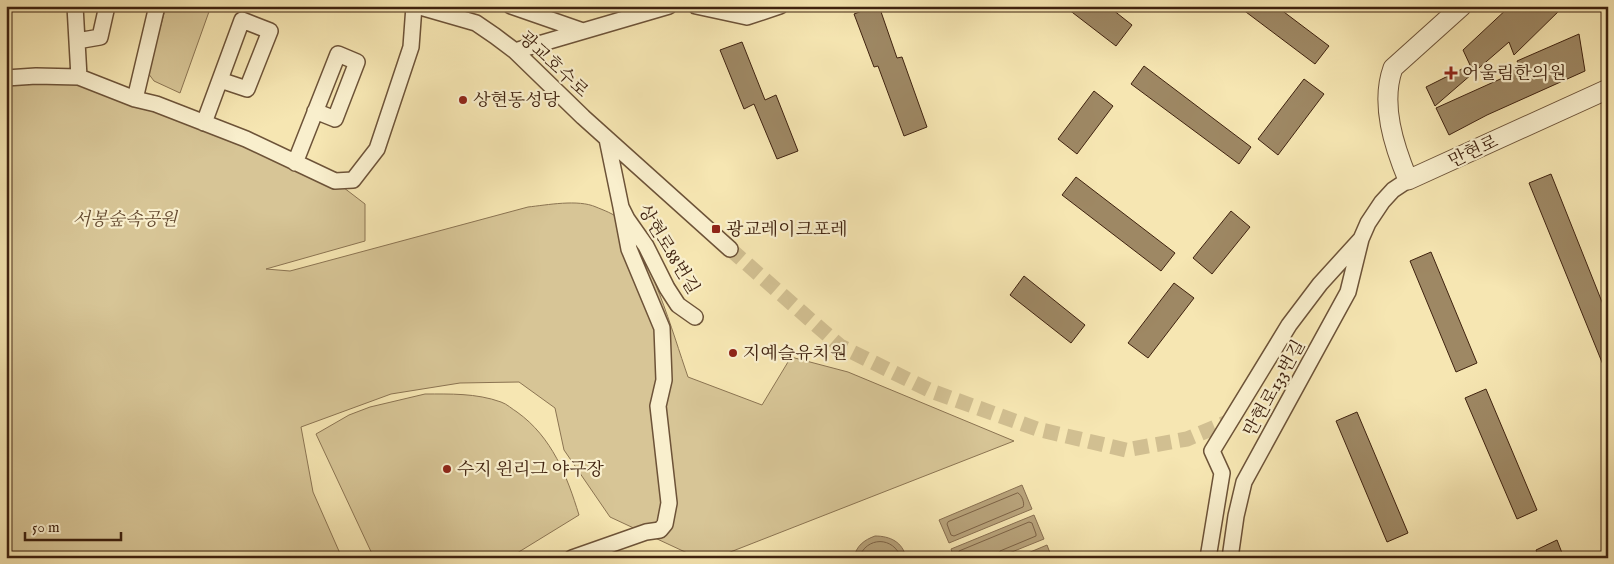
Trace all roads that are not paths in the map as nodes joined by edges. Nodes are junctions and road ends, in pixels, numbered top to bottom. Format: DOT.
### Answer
graph roads {
  1 [pos="75,6"];
  2 [pos="107,6"];
  3 [pos="157,6"];
  4 [pos="416,6"];
  5 [pos="511,6"];
  6 [pos="670,6"];
  7 [pos="696,6"];
  8 [pos="780,6"];
  9 [pos="1462,6"];
  10 [pos="584,31"];
  11 [pos="77,41"];
  12 [pos="515,51"];
  13 [pos="79,76"];
  14 [pos="6,78"];
  15 [pos="220,80"];
  16 [pos="1608,89"];
  17 [pos="135,99"];
  18 [pos="315,111"];
  19 [pos="204,123"];
  20 [pos="607,139"];
  21 [pos="295,163"];
  22 [pos="1408,180"];
  23 [pos="621,207"];
  24 [pos="1361,239"];
  25 [pos="730,250"];
  26 [pos="695,317"];
  27 [pos="572,558"];
  28 [pos="1208,558"];
  29 [pos="1230,558"];
  1 -- 11 [label="street"];
  2 -- 11 [label="street"];
  3 -- 17 [label="street"];
  4 -- 12 [label="street, 광교호수로"];
  4 -- 21 [label="street"];
  5 -- 10 [label="street"];
  6 -- 10 [label="street"];
  7 -- 8 [label="street"];
  9 -- 22 [label="street"];
  10 -- 12 [label="street"];
  11 -- 13 [label="street"];
  12 -- 20 [label="street, 광교호수로"];
  13 -- 14 [label="street"];
  13 -- 17 [label="street"];
  15 -- 19 [label="street"];
  16 -- 22 [label="street, 만현로"];
  17 -- 19 [label="street"];
  18 -- 21 [label="street"];
  19 -- 21 [label="street"];
  20 -- 23 [label="street, 상현로88번길"];
  20 -- 25 [label="street"];
  22 -- 24 [label="street, 만현로"];
  23 -- 26 [label="street, 상현로88번길"];
  23 -- 27 [label="street"];
  24 -- 28 [label="street"];
  24 -- 29 [label="street, 만현로133번길"];
}
